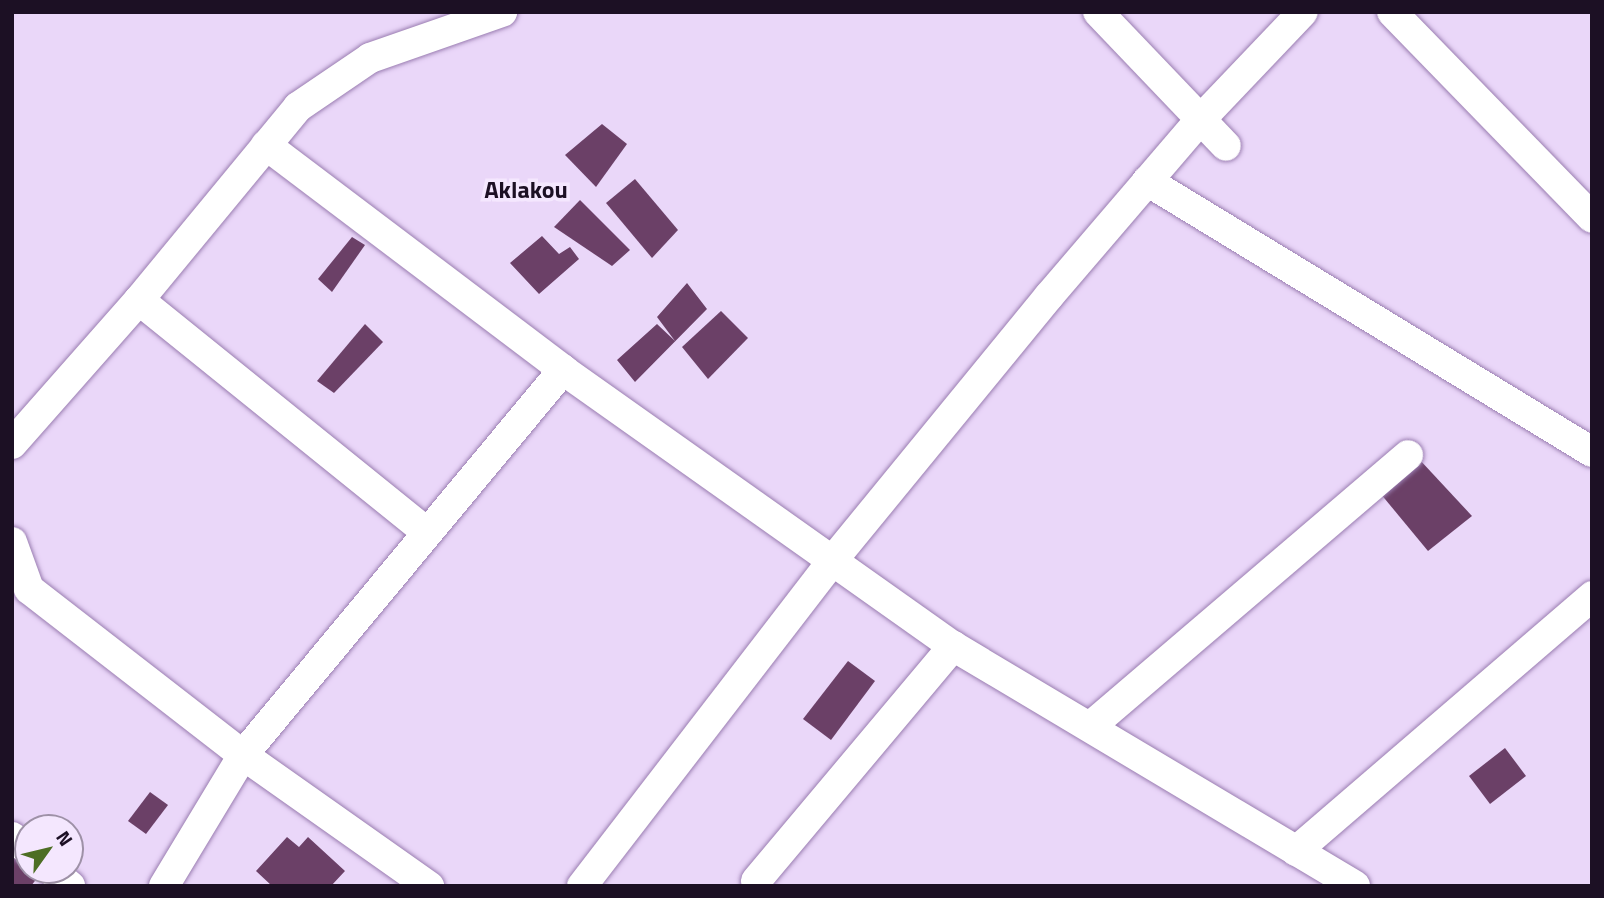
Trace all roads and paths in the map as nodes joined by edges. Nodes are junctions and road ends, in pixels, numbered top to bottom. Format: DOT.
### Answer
graph roads {
  1 [pos="502,12"];
  2 [pos="1098,12"];
  3 [pos="1303,12"];
  4 [pos="1392,12"];
  5 [pos="1200,120"];
  6 [pos="266,145"];
  7 [pos="1226,146"];
  8 [pos="1147,181"];
  9 [pos="1592,218"];
  10 [pos="139,300"];
  11 [pos="563,370"];
  12 [pos="12,444"];
  13 [pos="1592,452"];
  14 [pos="1408,454"];
  15 [pos="427,532"];
  16 [pos="12,542"];
  17 [pos="833,560"];
  18 [pos="1592,596"];
  19 [pos="953,646"];
  20 [pos="1091,726"];
  21 [pos="243,755"];
  22 [pos="1296,851"];
  23 [pos="756,881"];
  24 [pos="164,886"];
  25 [pos="429,886"];
  26 [pos="582,886"];
  27 [pos="1354,886"];
  1 -- 6 [label="street"];
  2 -- 5 [label="street"];
  3 -- 5 [label="street"];
  4 -- 9 [label="street"];
  5 -- 7 [label="street"];
  5 -- 8 [label="street"];
  6 -- 10 [label="street"];
  6 -- 11 [label="street"];
  8 -- 13 [label="street"];
  8 -- 17 [label="street"];
  10 -- 12 [label="street"];
  10 -- 15 [label="street"];
  11 -- 15 [label="street"];
  11 -- 17 [label="street"];
  14 -- 20 [label="street"];
  15 -- 21 [label="street"];
  16 -- 21 [label="street"];
  17 -- 19 [label="street"];
  17 -- 26 [label="street"];
  18 -- 22 [label="street"];
  19 -- 20 [label="street"];
  19 -- 23 [label="street"];
  20 -- 22 [label="street"];
  21 -- 24 [label="street"];
  21 -- 25 [label="street"];
  22 -- 27 [label="street"];
}
